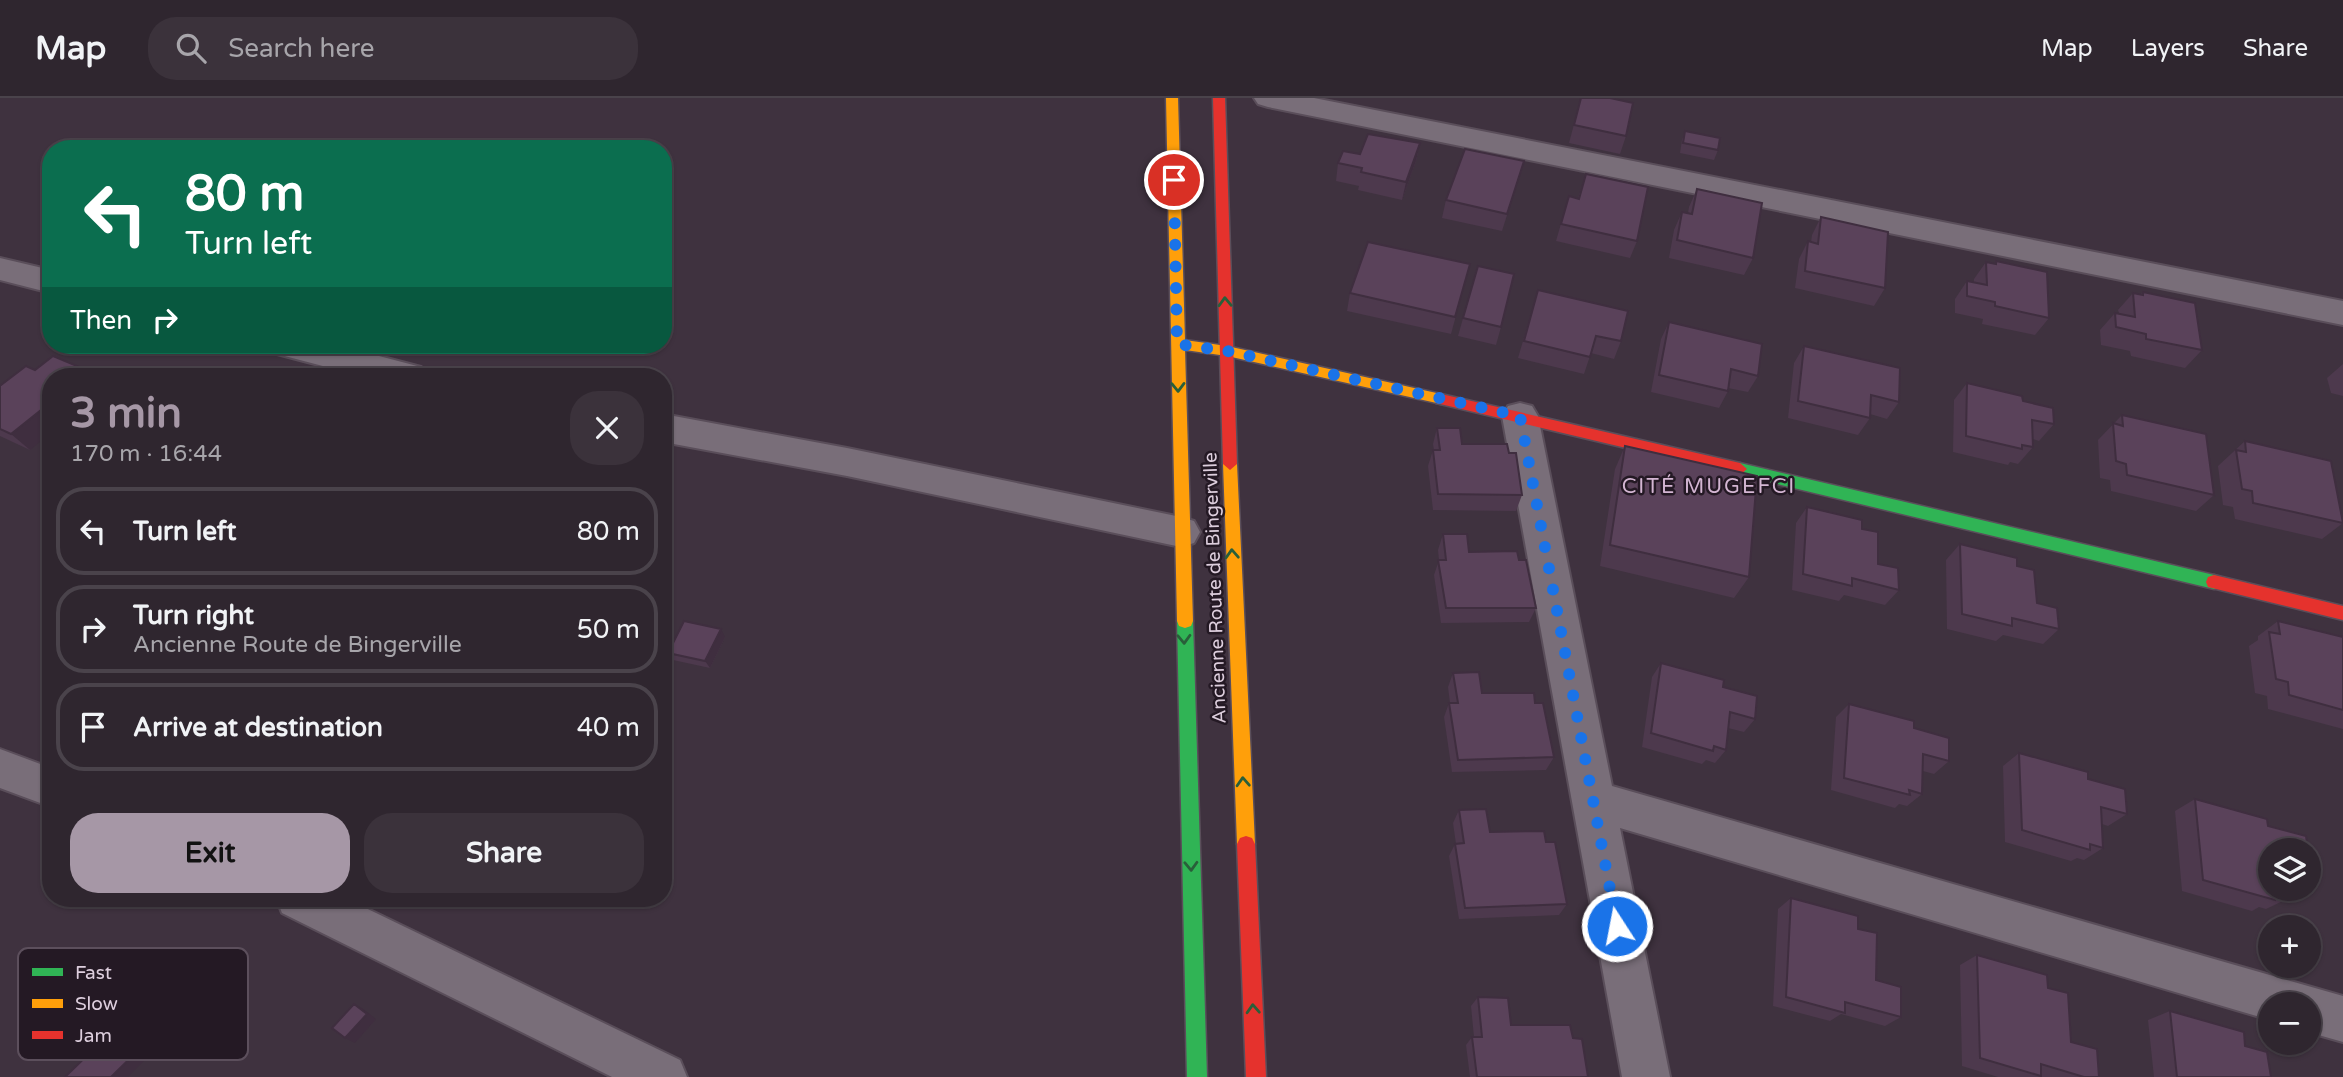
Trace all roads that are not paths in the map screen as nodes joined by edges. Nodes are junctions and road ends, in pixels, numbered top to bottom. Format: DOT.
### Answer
graph roads {
  1 [pos="1172,98"];
  2 [pos="1219,98"];
  3 [pos="1268,98"];
  4 [pos="0,269"];
  5 [pos="42,280"];
  6 [pos="2343,313"];
  7 [pos="1177,344"];
  8 [pos="1227,351"];
  9 [pos="324,354"];
  10 [pos="378,368"];
  11 [pos="1520,416"];
  12 [pos="672,430"];
  13 [pos="1181,532"];
  14 [pos="2343,613"];
  15 [pos="0,768"];
  16 [pos="42,784"];
  17 [pos="1592,800"];
  18 [pos="316,907"];
  19 [pos="2258,994"];
  20 [pos="2321,1013"];
  21 [pos="2343,1019"];
  22 [pos="663,1077"];
  23 [pos="1197,1077"];
  24 [pos="1256,1077"];
  25 [pos="1646,1077"];
  1 -- 7 [label="street, Ancienne Route de Bingerville"];
  8 -- 2 [label="street, Ancienne Route de Bingerville, one-way"];
  3 -- 6 [label="street"];
  4 -- 5 [label="street"];
  7 -- 8 [label="street"];
  7 -- 13 [label="street, Ancienne Route de Bingerville, one-way"];
  8 -- 11 [label="street"];
  24 -- 8 [label="street, Ancienne Route de Bingerville, one-way"];
  9 -- 10 [label="street"];
  11 -- 14 [label="street"];
  11 -- 17 [label="street"];
  12 -- 13 [label="street"];
  13 -- 23 [label="street, Ancienne Route de Bingerville, one-way"];
  15 -- 16 [label="street"];
  17 -- 19 [label="street"];
  17 -- 25 [label="street"];
  18 -- 22 [label="street"];
  20 -- 21 [label="street"];
}
